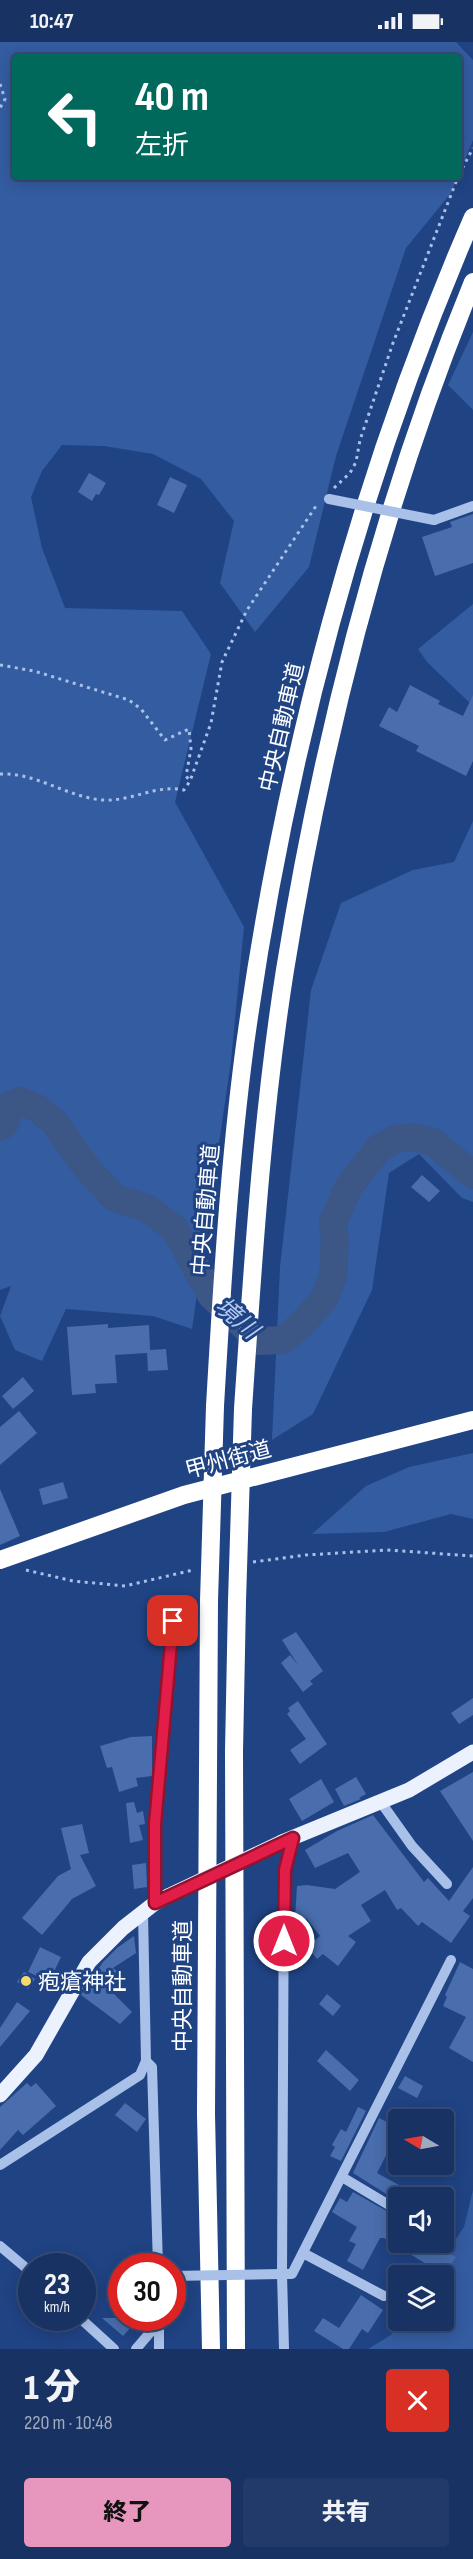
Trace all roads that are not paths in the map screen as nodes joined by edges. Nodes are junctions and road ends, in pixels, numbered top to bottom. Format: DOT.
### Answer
graph roads {
  1 [pos="473,217"];
  2 [pos="473,282"];
  3 [pos="327,499"];
  4 [pos="473,506"];
  5 [pos="473,1420"];
  6 [pos="0,1560"];
  7 [pos="173,1621"];
  8 [pos="473,1752"];
  9 [pos="380,1802"];
  10 [pos="288,1840"];
  11 [pos="447,1884"];
  12 [pos="155,1904"];
  13 [pos="452,1960"];
  14 [pos="146,2061"];
  15 [pos="0,2095"];
  16 [pos="0,2165"];
  17 [pos="342,2177"];
  18 [pos="388,2204"];
  19 [pos="210,2208"];
  20 [pos="0,2246"];
  21 [pos="158,2253"];
  22 [pos="303,2253"];
  23 [pos="18,2261"];
  24 [pos="282,2274"];
  25 [pos="186,2276"];
  26 [pos="384,2296"];
  27 [pos="94,2331"];
  28 [pos="150,2331"];
  29 [pos="159,2331"];
  30 [pos="114,2349"];
  31 [pos="136,2349"];
  32 [pos="159,2349"];
  33 [pos="203,2349"];
  34 [pos="210,2349"];
  35 [pos="236,2349"];
  36 [pos="284,2349"];
  1 -- 19 [label="highway, 中央自動車道, bridge"];
  2 -- 35 [label="highway, bridge"];
  3 -- 4 [label="street, bridge"];
  5 -- 6 [label="highway, 甲州街道"];
  7 -- 12 [label="street"];
  8 -- 9 [label="main road"];
  9 -- 10 [label="main road"];
  9 -- 11 [label="street"];
  10 -- 12 [label="main road, bridge"];
  10 -- 24 [label="street"];
  12 -- 14 [label="street"];
  12 -- 15 [label="main road"];
  13 -- 17 [label="street"];
  14 -- 16 [label="street"];
  14 -- 21 [label="street"];
  17 -- 18 [label="street"];
  17 -- 22 [label="street"];
  19 -- 33 [label="highway"];
  19 -- 34 [label="highway, 中央自動車道"];
  20 -- 23 [label="street"];
  22 -- 24 [label="street"];
  22 -- 26 [label="street"];
  24 -- 25 [label="street, bridge"];
  24 -- 36 [label="street"];
  27 -- 30 [label="street"];
  28 -- 31 [label="street"];
  29 -- 32 [label="street"];
}
